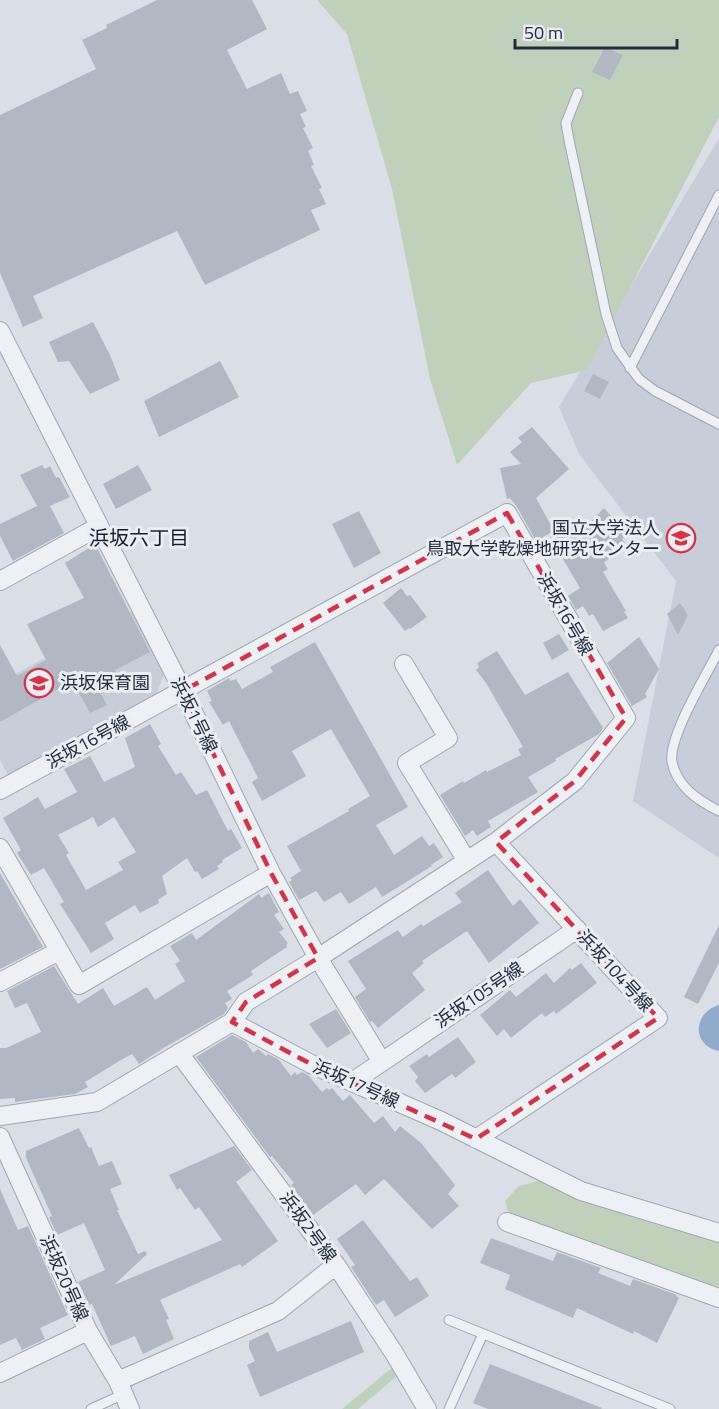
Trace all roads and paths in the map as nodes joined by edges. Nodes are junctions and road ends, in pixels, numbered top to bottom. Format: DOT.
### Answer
graph roads {
  1 [pos="578,93"];
  2 [pos="719,195"];
  3 [pos="0,331"];
  4 [pos="630,368"];
  5 [pos="719,424"];
  6 [pos="98,527"];
  7 [pos="0,581"];
  8 [pos="719,650"];
  9 [pos="404,664"];
  10 [pos="183,691"];
  11 [pos="0,790"];
  12 [pos="719,811"];
  13 [pos="496,843"];
  14 [pos="0,848"];
  15 [pos="467,861"];
  16 [pos="271,873"];
  17 [pos="8,881"];
  18 [pos="577,928"];
  19 [pos="59,951"];
  20 [pos="318,958"];
  21 [pos="0,982"];
  22 [pos="232,1022"];
  23 [pos="179,1053"];
  24 [pos="382,1062"];
  25 [pos="352,1082"];
  26 [pos="0,1116"];
  27 [pos="0,1137"];
  28 [pos="476,1138"];
  29 [pos="507,1222"];
  30 [pos="719,1233"];
  31 [pos="336,1265"];
  32 [pos="719,1298"];
  33 [pos="449,1320"];
  34 [pos="88,1331"];
  35 [pos="483,1334"];
  36 [pos="0,1373"];
  37 [pos="124,1395"];
  38 [pos="91,1409"];
  39 [pos="427,1409"];
  40 [pos="449,1409"];
  41 [pos="670,1409"];
  1 -- 4 [label="lane"];
  2 -- 4 [label="lane"];
  3 -- 6 [label="street, 浜坂1号線"];
  4 -- 5 [label="lane"];
  6 -- 7 [label="street"];
  6 -- 10 [label="street, 浜坂1号線"];
  8 -- 12 [label="lane"];
  9 -- 15 [label="street"];
  10 -- 11 [label="street, 浜坂16号線"];
  10 -- 13 [label="street, 浜坂16号線"];
  10 -- 16 [label="street, 浜坂1号線"];
  13 -- 15 [label="street, 浜坂16号線"];
  13 -- 18 [label="street, 浜坂104号線"];
  14 -- 17 [label="street"];
  15 -- 20 [label="street, 浜坂16号線"];
  16 -- 19 [label="street"];
  16 -- 20 [label="street, 浜坂1号線"];
  17 -- 19 [label="street"];
  18 -- 24 [label="street, 浜坂105号線"];
  18 -- 28 [label="street, 浜坂104号線"];
  19 -- 21 [label="street"];
  20 -- 22 [label="street, 浜坂16号線"];
  20 -- 24 [label="street, 浜坂1号線"];
  22 -- 23 [label="street"];
  22 -- 25 [label="street, 浜坂17号線"];
  23 -- 26 [label="street"];
  23 -- 31 [label="street, 浜坂2号線"];
  24 -- 25 [label="street"];
  25 -- 28 [label="street, 浜坂17号線"];
  27 -- 34 [label="street, 浜坂20号線"];
  28 -- 30 [label="street, 浜坂17号線"];
  29 -- 32 [label="street"];
  31 -- 37 [label="street"];
  31 -- 39 [label="street, 浜坂2号線"];
  33 -- 35 [label="lane"];
  34 -- 36 [label="street, 浜坂20号線"];
  34 -- 37 [label="street"];
  35 -- 40 [label="lane"];
  35 -- 41 [label="lane"];
  37 -- 38 [label="lane"];
}
